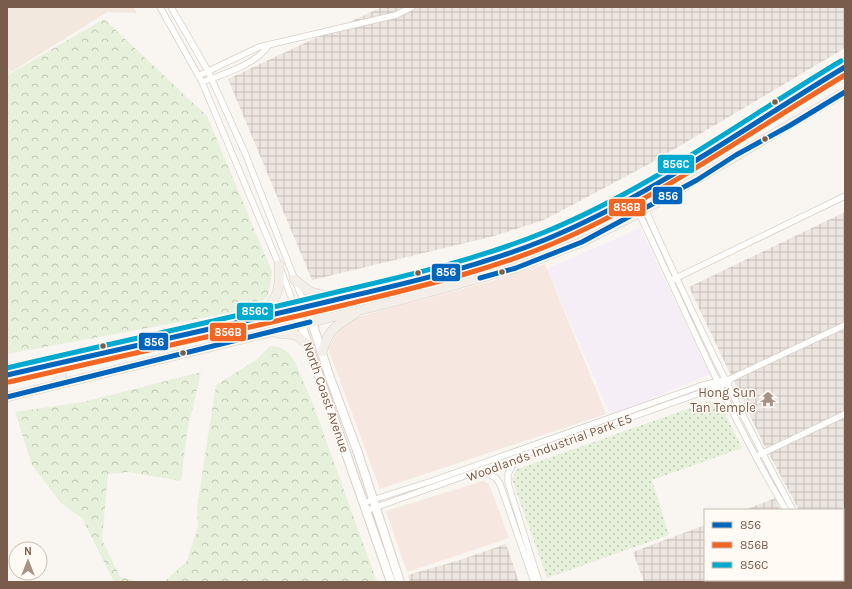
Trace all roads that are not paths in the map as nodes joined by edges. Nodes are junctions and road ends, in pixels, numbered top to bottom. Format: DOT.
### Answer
graph roads {
  1 [pos="160,7"];
  2 [pos="171,7"];
  3 [pos="412,7"];
  4 [pos="269,45"];
  5 [pos="241,55"];
  6 [pos="245,64"];
  7 [pos="845,67"];
  8 [pos="208,71"];
  9 [pos="198,76"];
  10 [pos="212,79"];
  11 [pos="202,82"];
  12 [pos="845,92"];
  13 [pos="725,142"];
  14 [pos="736,155"];
  15 [pos="692,163"];
  16 [pos="704,176"];
  17 [pos="845,196"];
  18 [pos="642,211"];
  19 [pos="279,265"];
  20 [pos="294,278"];
  21 [pos="673,280"];
  22 [pos="343,298"];
  23 [pos="686,306"];
  24 [pos="301,309"];
  25 [pos="365,309"];
  26 [pos="254,319"];
  27 [pos="312,322"];
  28 [pos="302,324"];
  29 [pos="845,324"];
  30 [pos="700,328"];
  31 [pos="694,331"];
  32 [pos="269,333"];
  33 [pos="309,346"];
  34 [pos="322,352"];
  35 [pos="76,359"];
  36 [pos="718,362"];
  37 [pos="710,366"];
  38 [pos="30,369"];
  39 [pos="7,375"];
  40 [pos="85,378"];
  41 [pos="718,380"];
  42 [pos="728,380"];
  43 [pos="55,385"];
  44 [pos="720,386"];
  45 [pos="7,398"];
  46 [pos="737,402"];
  47 [pos="730,404"];
  48 [pos="845,414"];
  49 [pos="752,433"];
  50 [pos="745,436"];
  51 [pos="762,454"];
  52 [pos="756,457"];
  53 [pos="516,459"];
  54 [pos="483,471"];
  55 [pos="373,499"];
  56 [pos="363,503"];
  57 [pos="376,508"];
  58 [pos="785,509"];
  59 [pos="792,509"];
  60 [pos="365,511"];
  61 [pos="391,582"];
  62 [pos="400,582"];
  63 [pos="534,582"];
  64 [pos="540,582"];
  1 -- 9 [label="street, North Coast Avenue"];
  2 -- 8 [label="street, North Coast Avenue"];
  3 -- 4 [label="street"];
  4 -- 5 [label="street"];
  4 -- 6 [label="street"];
  5 -- 6 [label="street"];
  5 -- 8 [label="street"];
  6 -- 10 [label="street"];
  7 -- 13 [label="main road"];
  8 -- 9 [label="street"];
  8 -- 10 [label="street, North Coast Avenue"];
  9 -- 11 [label="street, North Coast Avenue"];
  10 -- 11 [label="street"];
  10 -- 20 [label="street, North Coast Avenue"];
  11 -- 19 [label="street, North Coast Avenue"];
  12 -- 14 [label="main road"];
  13 -- 14 [label="main road"];
  13 -- 15 [label="main road"];
  14 -- 16 [label="main road"];
  15 -- 16 [label="main road"];
  15 -- 22 [label="main road"];
  16 -- 18 [label="main road"];
  17 -- 21 [label="street"];
  18 -- 21 [label="street"];
  18 -- 25 [label="main road"];
  19 -- 24 [label="street, North Coast Avenue"];
  19 -- 26 [label="main road"];
  20 -- 22 [label="main road"];
  20 -- 24 [label="street, North Coast Avenue"];
  21 -- 23 [label="street"];
  22 -- 24 [label="main road"];
  23 -- 30 [label="street"];
  23 -- 31 [label="street"];
  24 -- 26 [label="main road"];
  24 -- 27 [label="main road, North Coast Avenue"];
  24 -- 28 [label="main road, North Coast Avenue"];
  25 -- 27 [label="main road"];
  25 -- 34 [label="main road"];
  26 -- 35 [label="main road"];
  27 -- 28 [label="main road"];
  27 -- 34 [label="main road, North Coast Avenue"];
  28 -- 32 [label="main road"];
  28 -- 33 [label="main road, North Coast Avenue"];
  29 -- 42 [label="street, Woodlands Industrial Park E5"];
  30 -- 31 [label="street"];
  30 -- 36 [label="street"];
  31 -- 37 [label="street"];
  32 -- 33 [label="main road"];
  32 -- 40 [label="main road"];
  33 -- 56 [label="main road, North Coast Avenue"];
  34 -- 55 [label="main road, North Coast Avenue"];
  35 -- 38 [label="main road"];
  35 -- 40 [label="main road"];
  36 -- 37 [label="street"];
  36 -- 42 [label="street"];
  37 -- 41 [label="street"];
  38 -- 39 [label="main road"];
  38 -- 43 [label="main road"];
  40 -- 43 [label="main road"];
  41 -- 42 [label="street, Woodlands Industrial Park E5"];
  41 -- 44 [label="street"];
  41 -- 55 [label="street, Woodlands Industrial Park E5"];
  42 -- 44 [label="street, Woodlands Industrial Park E5"];
  42 -- 46 [label="street"];
  43 -- 45 [label="main road"];
  44 -- 47 [label="street"];
  44 -- 53 [label="street, Woodlands Industrial Park E5"];
  46 -- 47 [label="street"];
  46 -- 49 [label="street"];
  47 -- 50 [label="street"];
  48 -- 51 [label="street"];
  49 -- 50 [label="street"];
  49 -- 51 [label="street"];
  50 -- 52 [label="street"];
  51 -- 52 [label="street"];
  51 -- 59 [label="street"];
  52 -- 58 [label="street"];
  53 -- 54 [label="street, Woodlands Industrial Park E5"];
  53 -- 64 [label="street"];
  54 -- 57 [label="street, Woodlands Industrial Park E5"];
  54 -- 63 [label="street"];
  55 -- 56 [label="street, Woodlands Industrial Park E5"];
  55 -- 57 [label="main road, North Coast Avenue"];
  56 -- 60 [label="main road, North Coast Avenue"];
  57 -- 60 [label="street, Woodlands Industrial Park E5"];
  57 -- 62 [label="main road, North Coast Avenue"];
  60 -- 61 [label="main road, North Coast Avenue"];
}
